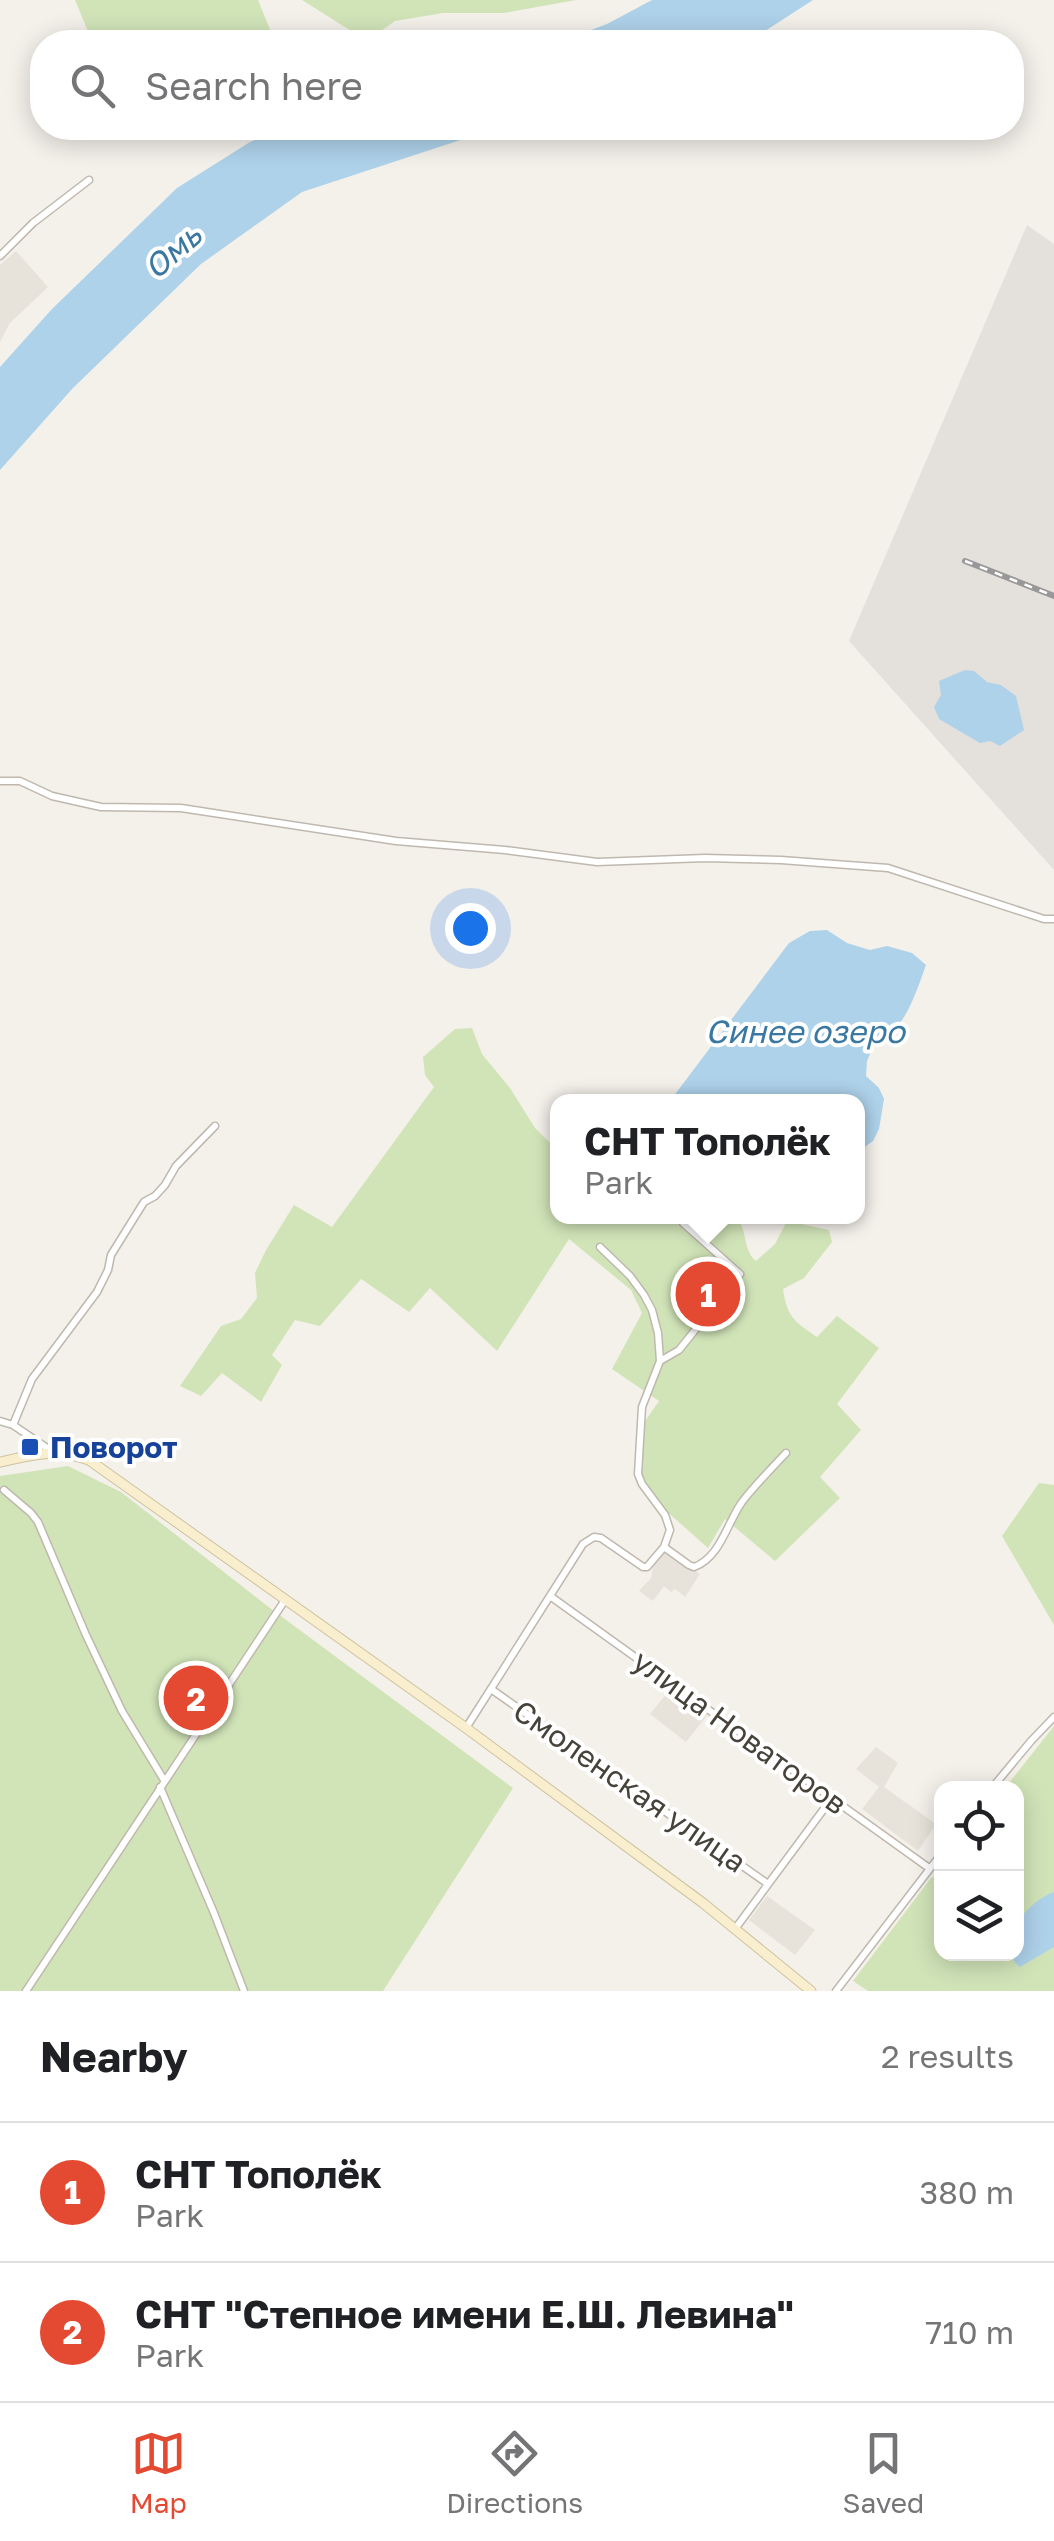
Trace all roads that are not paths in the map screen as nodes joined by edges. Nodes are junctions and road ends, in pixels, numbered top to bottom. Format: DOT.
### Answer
graph roads {
  1 [pos="89,180"];
  2 [pos="0,256"];
  3 [pos="0,781"];
  4 [pos="1054,920"];
  5 [pos="215,1126"];
  6 [pos="683,1224"];
  7 [pos="600,1247"];
  8 [pos="660,1361"];
  9 [pos="0,1421"];
  10 [pos="12,1425"];
  11 [pos="53,1452"];
  12 [pos="786,1453"];
  13 [pos="0,1462"];
  14 [pos="4,1490"];
  15 [pos="664,1547"];
  16 [pos="550,1596"];
  17 [pos="286,1598"];
  18 [pos="491,1689"];
  19 [pos="1054,1718"];
  20 [pos="466,1728"];
  21 [pos="998,1781"];
  22 [pos="162,1783"];
  23 [pos="832,1798"];
  24 [pos="934,1863"];
  25 [pos="930,1868"];
  26 [pos="768,1884"];
  27 [pos="735,1929"];
  28 [pos="26,1991"];
  29 [pos="244,1991"];
  30 [pos="811,1991"];
  31 [pos="836,1991"];
  1 -- 2 [label="street"];
  3 -- 4 [label="street"];
  5 -- 10 [label="street"];
  6 -- 8 [label="street"];
  7 -- 8 [label="street"];
  8 -- 15 [label="street"];
  9 -- 10 [label="street"];
  10 -- 11 [label="street"];
  11 -- 13 [label="street"];
  11 -- 17 [label="street"];
  12 -- 15 [label="street"];
  14 -- 22 [label="street"];
  15 -- 16 [label="street"];
  16 -- 18 [label="street"];
  16 -- 23 [label="street, улица Новаторов"];
  17 -- 20 [label="street"];
  17 -- 22 [label="street"];
  18 -- 20 [label="street"];
  18 -- 26 [label="street, Смоленская улица"];
  19 -- 21 [label="street"];
  20 -- 27 [label="street"];
  22 -- 28 [label="street"];
  22 -- 29 [label="street"];
  23 -- 25 [label="street, улица Новаторов"];
  23 -- 26 [label="street"];
  24 -- 25 [label="street"];
  25 -- 31 [label="street"];
  26 -- 27 [label="street"];
  27 -- 30 [label="street"];
}
